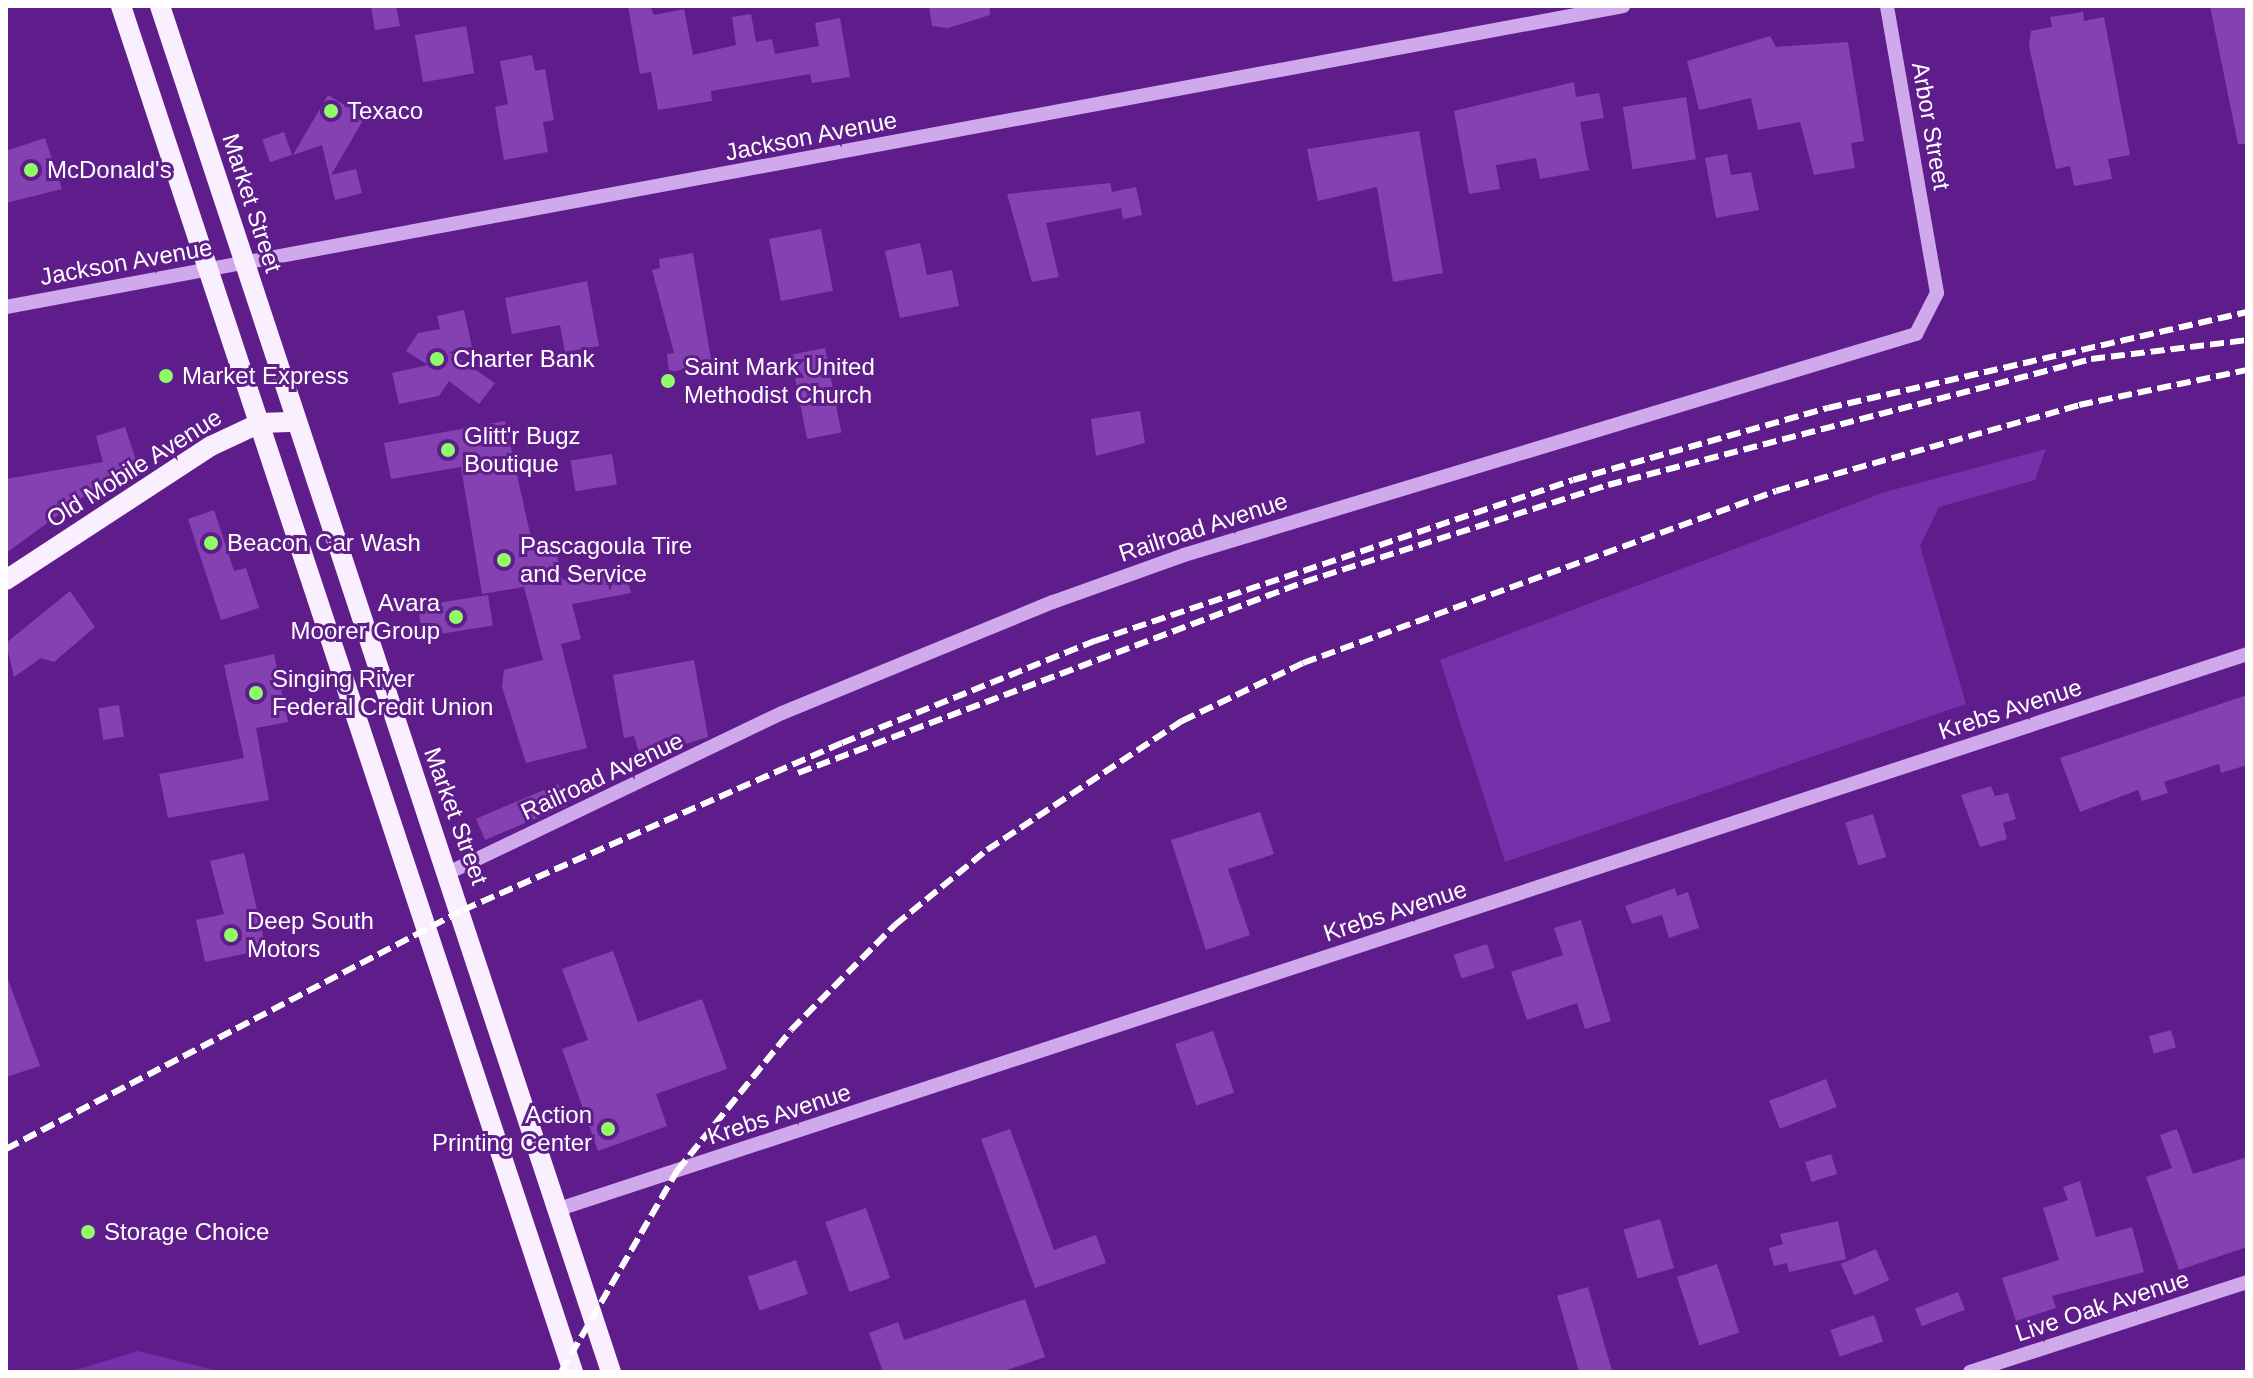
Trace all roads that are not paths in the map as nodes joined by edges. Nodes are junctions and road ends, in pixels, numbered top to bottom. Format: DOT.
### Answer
graph roads {
  1 [pos="121,6"];
  2 [pos="160,6"];
  3 [pos="1623,6"];
  4 [pos="1887,6"];
  5 [pos="1932,253"];
  6 [pos="244,264"];
  7 [pos="208,269"];
  8 [pos="6,307"];
  9 [pos="296,422"];
  10 [pos="260,423"];
  11 [pos="6,580"];
  12 [pos="2247,654"];
  13 [pos="450,872"];
  14 [pos="556,1210"];
  15 [pos="2247,1282"];
  16 [pos="573,1372"];
  17 [pos="611,1372"];
  18 [pos="1970,1372"];
  1 -- 7 [label="main road"];
  2 -- 6 [label="main road, Market Street"];
  3 -- 6 [label="street, Jackson Avenue"];
  4 -- 5 [label="street, Arbor Street"];
  5 -- 13 [label="street, Railroad Avenue"];
  6 -- 7 [label="street, Jackson Avenue"];
  6 -- 9 [label="main road, Market Street"];
  7 -- 8 [label="street, Jackson Avenue"];
  7 -- 10 [label="main road"];
  9 -- 10 [label="main road, Old Mobile Avenue"];
  9 -- 13 [label="main road, Market Street"];
  10 -- 11 [label="main road, Old Mobile Avenue"];
  10 -- 16 [label="main road"];
  12 -- 14 [label="street, Krebs Avenue"];
  13 -- 14 [label="main road, Market Street"];
  14 -- 17 [label="main road, Market Street"];
  15 -- 18 [label="street, Live Oak Avenue"];
}
